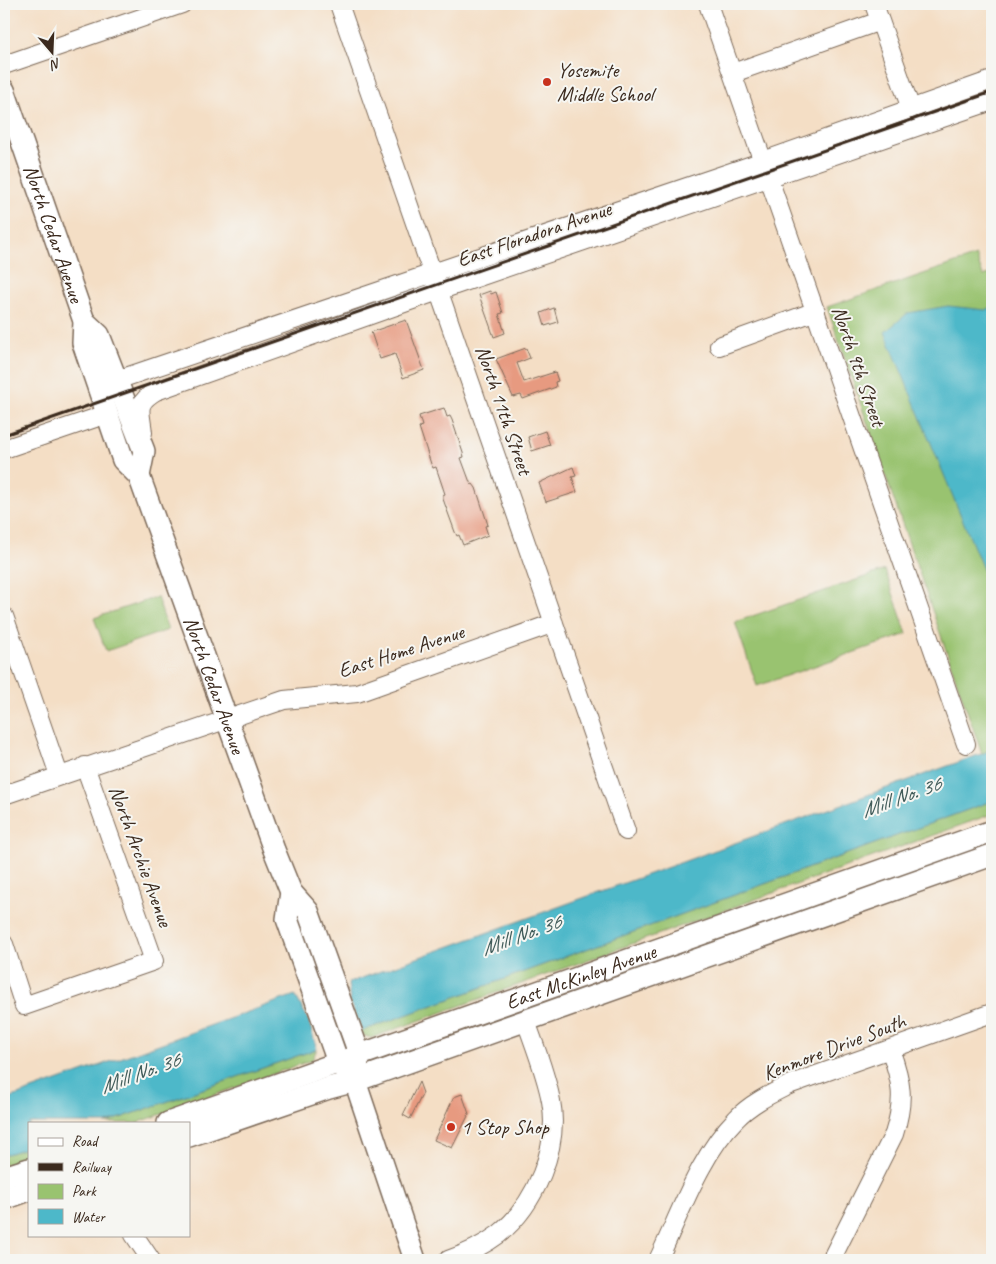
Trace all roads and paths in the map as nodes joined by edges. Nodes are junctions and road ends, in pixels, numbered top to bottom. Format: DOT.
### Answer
graph roads {
  1 [pos="182,4"];
  2 [pos="339,4"];
  3 [pos="708,4"];
  4 [pos="874,4"];
  5 [pos="880,21"];
  6 [pos="4,66"];
  7 [pos="733,74"];
  8 [pos="992,80"];
  9 [pos="4,90"];
  10 [pos="992,101"];
  11 [pos="911,109"];
  12 [pos="767,169"];
  13 [pos="436,282"];
  14 [pos="816,311"];
  15 [pos="84,321"];
  16 [pos="719,346"];
  17 [pos="117,380"];
  18 [pos="107,414"];
  19 [pos="4,449"];
  20 [pos="144,451"];
  21 [pos="139,476"];
  22 [pos="4,616"];
  23 [pos="554,623"];
  24 [pos="227,719"];
  25 [pos="966,744"];
  26 [pos="85,766"];
  27 [pos="59,775"];
  28 [pos="4,795"];
  29 [pos="626,831"];
  30 [pos="988,833"];
  31 [pos="992,856"];
  32 [pos="290,892"];
  33 [pos="4,944"];
  34 [pos="665,947"];
  35 [pos="579,1002"];
  36 [pos="992,1013"];
  37 [pos="526,1021"];
  38 [pos="356,1046"];
  39 [pos="890,1049"];
  40 [pos="335,1054"];
  41 [pos="355,1081"];
  42 [pos="170,1122"];
  43 [pos="190,1136"];
  44 [pos="28,1169"];
  45 [pos="4,1176"];
  46 [pos="28,1190"];
  47 [pos="4,1199"];
  48 [pos="135,1236"];
  49 [pos="151,1260"];
  50 [pos="415,1260"];
  51 [pos="448,1260"];
  52 [pos="658,1260"];
  53 [pos="831,1260"];
  1 -- 6 [label="street"];
  2 -- 13 [label="street, North 11th Street"];
  3 -- 7 [label="street, North 9th Street"];
  4 -- 5 [label="street"];
  5 -- 7 [label="street"];
  5 -- 11 [label="street"];
  7 -- 12 [label="street, North 9th Street"];
  8 -- 11 [label="street, East Floradora Avenue"];
  9 -- 15 [label="main road, North Cedar Avenue"];
  10 -- 12 [label="street, East Floradora Avenue"];
  11 -- 12 [label="street, East Floradora Avenue"];
  12 -- 13 [label="street, East Floradora Avenue"];
  12 -- 14 [label="street, North 9th Street"];
  13 -- 17 [label="street, East Floradora Avenue"];
  13 -- 20 [label="street, East Floradora Avenue"];
  13 -- 23 [label="street, North 11th Street"];
  14 -- 16 [label="street"];
  14 -- 25 [label="street, North 9th Street"];
  15 -- 17 [label="main road, North Cedar Avenue"];
  15 -- 18 [label="main road, North Cedar Avenue"];
  17 -- 20 [label="main road, North Cedar Avenue"];
  18 -- 19 [label="street"];
  18 -- 21 [label="main road, North Cedar Avenue"];
  20 -- 21 [label="main road"];
  21 -- 24 [label="main road, North Cedar Avenue"];
  22 -- 27 [label="street"];
  23 -- 24 [label="street, East Home Avenue"];
  23 -- 29 [label="street, North 11th Street"];
  24 -- 26 [label="street, East Home Avenue"];
  24 -- 32 [label="main road, North Cedar Avenue"];
  26 -- 27 [label="street, East Home Avenue"];
  26 -- 33 [label="street, North Archie Avenue"];
  27 -- 28 [label="street, East Home Avenue"];
  30 -- 31 [label="street"];
  30 -- 34 [label="main road, East McKinley Avenue"];
  31 -- 35 [label="main road, East McKinley Avenue"];
  32 -- 38 [label="main road, North Cedar Avenue"];
  32 -- 40 [label="main road, North Cedar Avenue"];
  34 -- 35 [label="main road"];
  34 -- 38 [label="main road, East McKinley Avenue"];
  35 -- 37 [label="main road, East McKinley Avenue"];
  36 -- 39 [label="street, Kenmore Drive South"];
  37 -- 41 [label="main road, East McKinley Avenue"];
  37 -- 51 [label="street"];
  38 -- 40 [label="main road, East McKinley Avenue"];
  38 -- 41 [label="main road, North Cedar Avenue"];
  39 -- 52 [label="street, Kenmore Drive South"];
  39 -- 53 [label="street"];
  40 -- 41 [label="main road, North Cedar Avenue"];
  40 -- 42 [label="main road, East McKinley Avenue"];
  41 -- 43 [label="main road, East McKinley Avenue"];
  41 -- 50 [label="main road, North Cedar Avenue"];
  44 -- 45 [label="main road"];
  46 -- 47 [label="main road"];
  48 -- 49 [label="street"];
}
